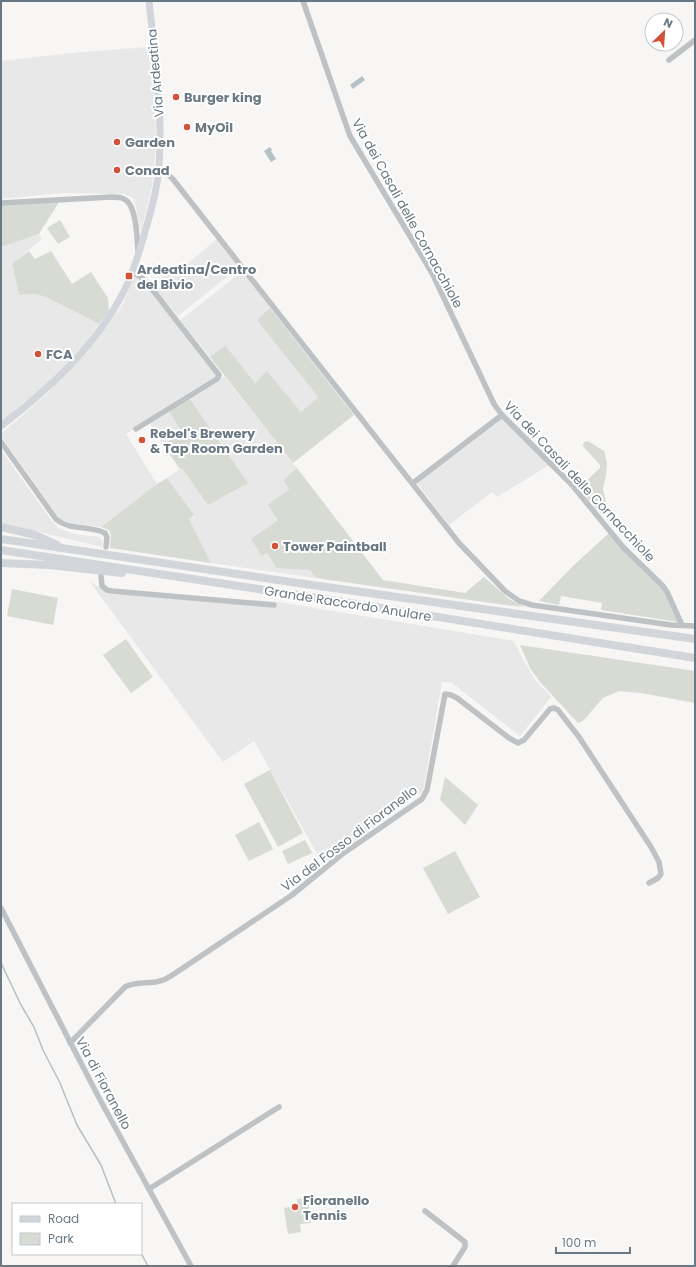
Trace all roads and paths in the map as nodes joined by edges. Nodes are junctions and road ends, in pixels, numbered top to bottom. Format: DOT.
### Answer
graph roads {
  1 [pos="149,1"];
  2 [pos="303,1"];
  3 [pos="695,40"];
  4 [pos="670,60"];
  5 [pos="159,167"];
  6 [pos="1,203"];
  7 [pos="138,255"];
  8 [pos="132,272"];
  9 [pos="502,414"];
  10 [pos="1,426"];
  11 [pos="136,429"];
  12 [pos="1,442"];
  13 [pos="413,483"];
  14 [pos="1,527"];
  15 [pos="1,539"];
  16 [pos="106,547"];
  17 [pos="64,548"];
  18 [pos="1,550"];
  19 [pos="1,563"];
  20 [pos="146,572"];
  21 [pos="101,576"];
  22 [pos="274,605"];
  23 [pos="682,625"];
  24 [pos="695,626"];
  25 [pos="695,639"];
  26 [pos="695,658"];
  27 [pos="650,883"];
  28 [pos="1,908"];
  29 [pos="70,1043"];
  30 [pos="279,1107"];
  31 [pos="149,1189"];
  32 [pos="425,1211"];
  33 [pos="191,1266"];
  34 [pos="453,1266"];
  1 -- 5 [label="main road, Via Ardeatina"];
  2 -- 9 [label="street, Via dei Casali delle Cornacchiole"];
  3 -- 4 [label="street"];
  5 -- 7 [label="main road, Via Ardeatina"];
  5 -- 13 [label="street"];
  6 -- 7 [label="street"];
  7 -- 8 [label="main road, Via Ardeatina"];
  8 -- 10 [label="main road, Via Ardeatina"];
  8 -- 11 [label="street"];
  9 -- 13 [label="street"];
  9 -- 23 [label="street, Via dei Casali delle Cornacchiole"];
  12 -- 16 [label="street"];
  13 -- 23 [label="street"];
  14 -- 17 [label="highway"];
  15 -- 17 [label="highway, Grande Raccordo Anulare"];
  17 -- 25 [label="highway, Grande Raccordo Anulare"];
  18 -- 20 [label="highway, Grande Raccordo Anulare"];
  19 -- 20 [label="highway"];
  20 -- 26 [label="highway, Grande Raccordo Anulare"];
  21 -- 22 [label="street"];
  23 -- 24 [label="street"];
  27 -- 29 [label="street, Via del Fosso di Fioranello"];
  28 -- 29 [label="street, Via di Fioranello"];
  29 -- 31 [label="street, Via di Fioranello"];
  30 -- 31 [label="street"];
  31 -- 33 [label="street, Via di Fioranello"];
  32 -- 34 [label="street"];
}
